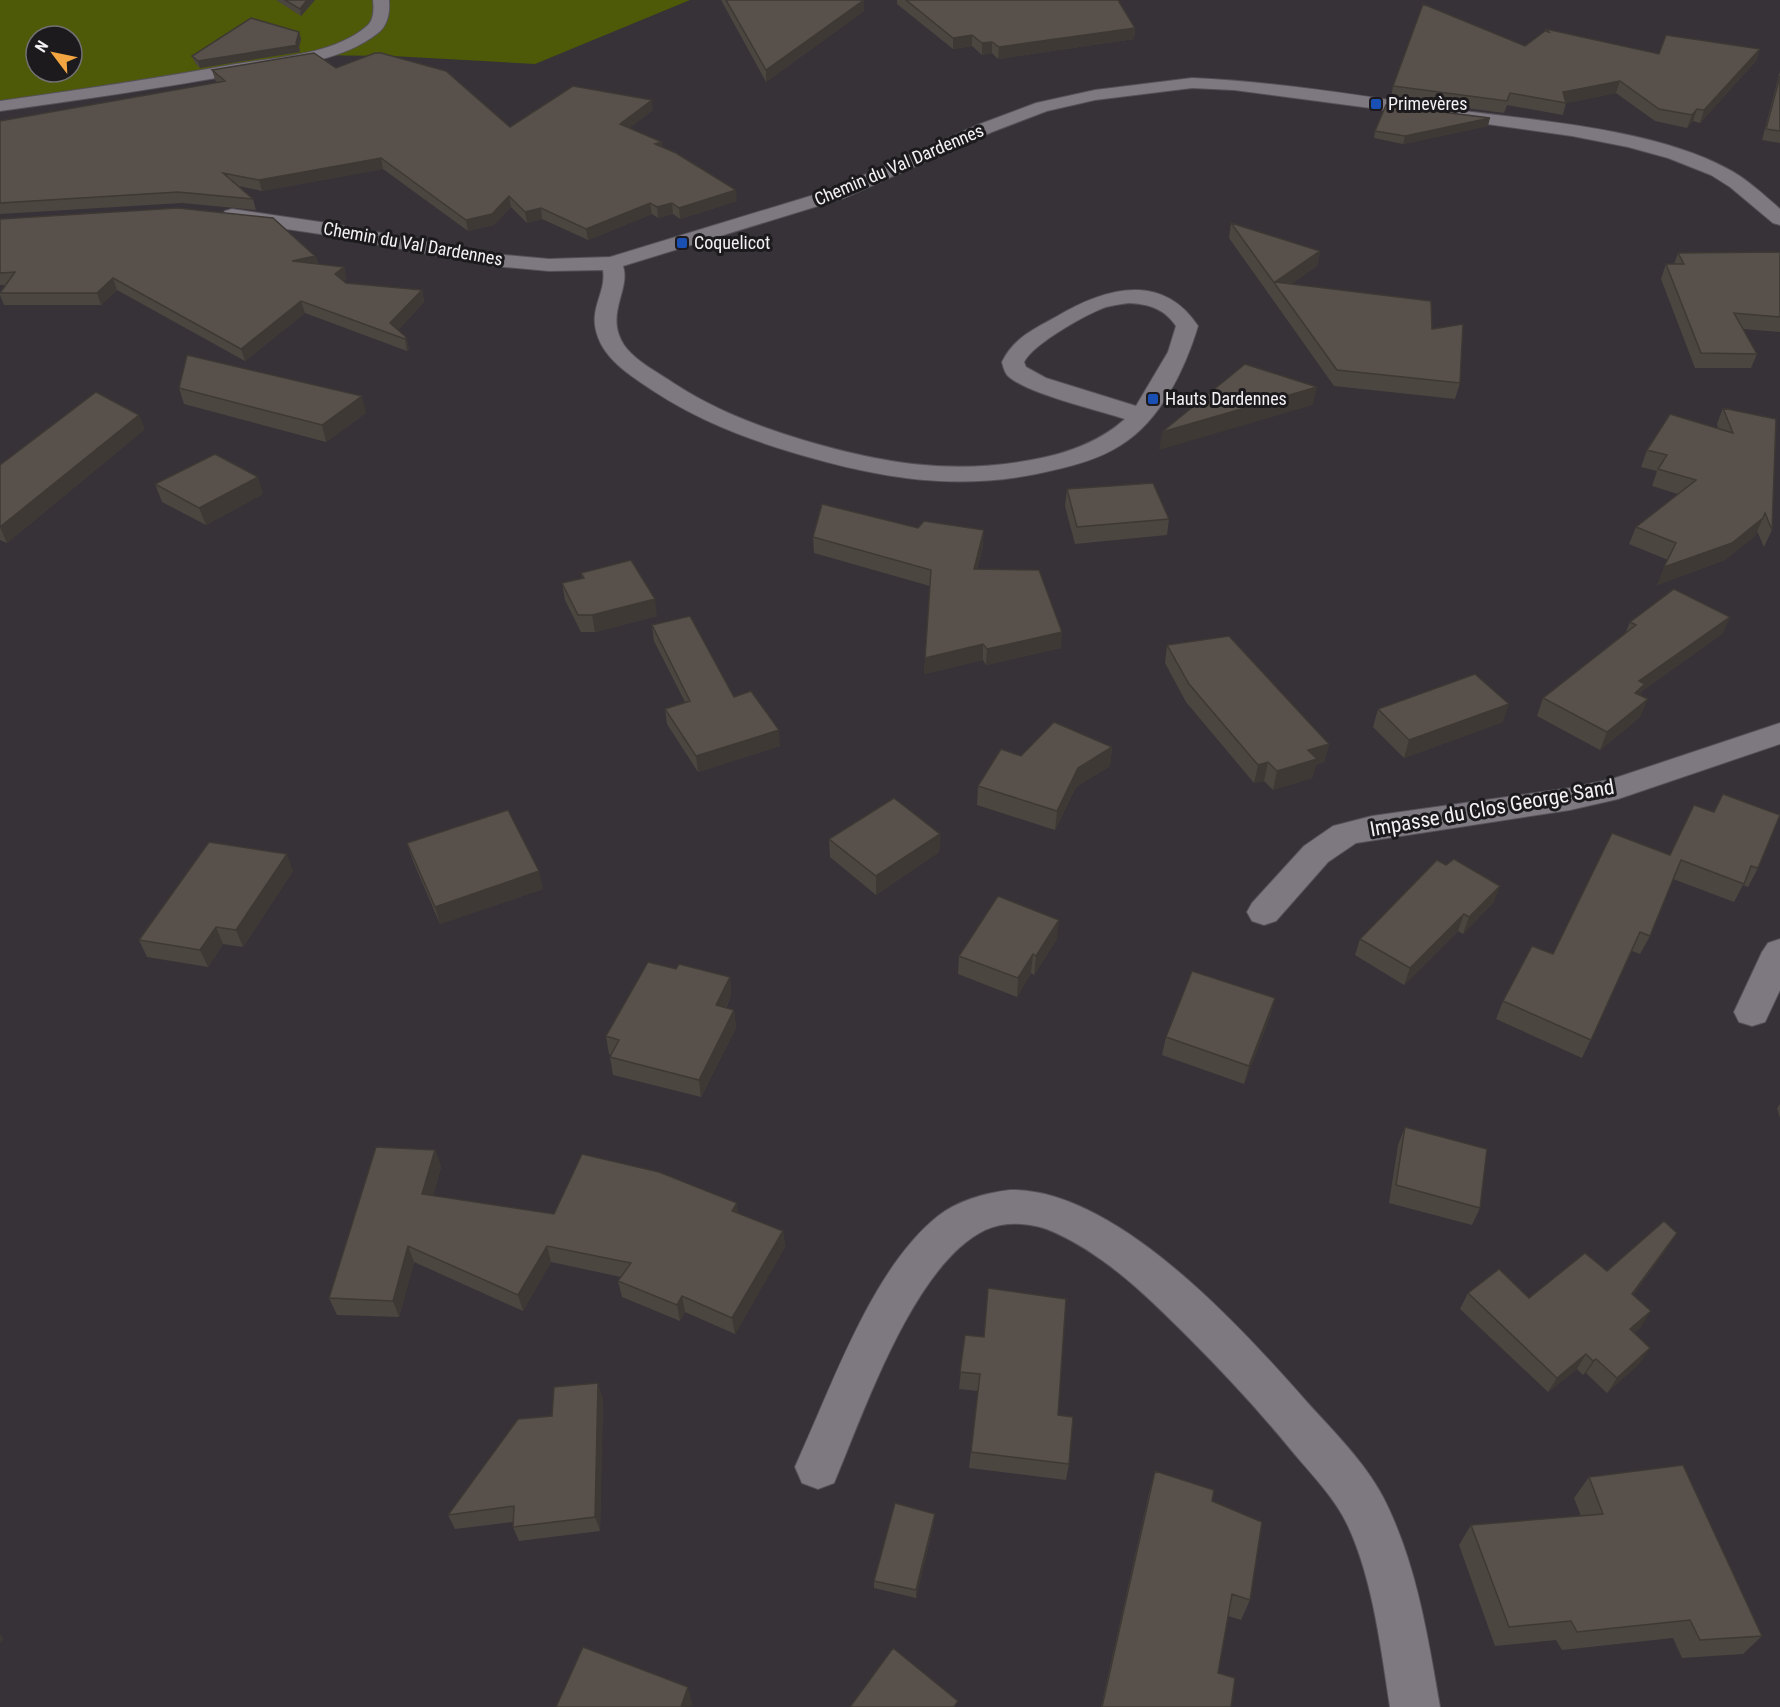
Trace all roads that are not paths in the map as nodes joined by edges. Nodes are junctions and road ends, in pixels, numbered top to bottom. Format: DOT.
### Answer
graph roads {
  1 [pos="381,0"];
  2 [pos="0,106"];
  3 [pos="212,213"];
  4 [pos="1780,219"];
  5 [pos="611,263"];
  6 [pos="1141,416"];
  7 [pos="1780,733"];
  8 [pos="1264,912"];
  9 [pos="1780,952"];
  10 [pos="1752,1012"];
  11 [pos="818,1467"];
  12 [pos="1415,1707"];
  1 -- 2 [label="street"];
  3 -- 5 [label="street, Chemin du Val Dardennes"];
  4 -- 5 [label="street, Chemin du Val Dardennes"];
  5 -- 6 [label="street"];
  6 -- 6 [label="street"];
  7 -- 8 [label="street, Impasse du Clos George Sand"];
  9 -- 10 [label="street"];
  11 -- 12 [label="street"];
}
